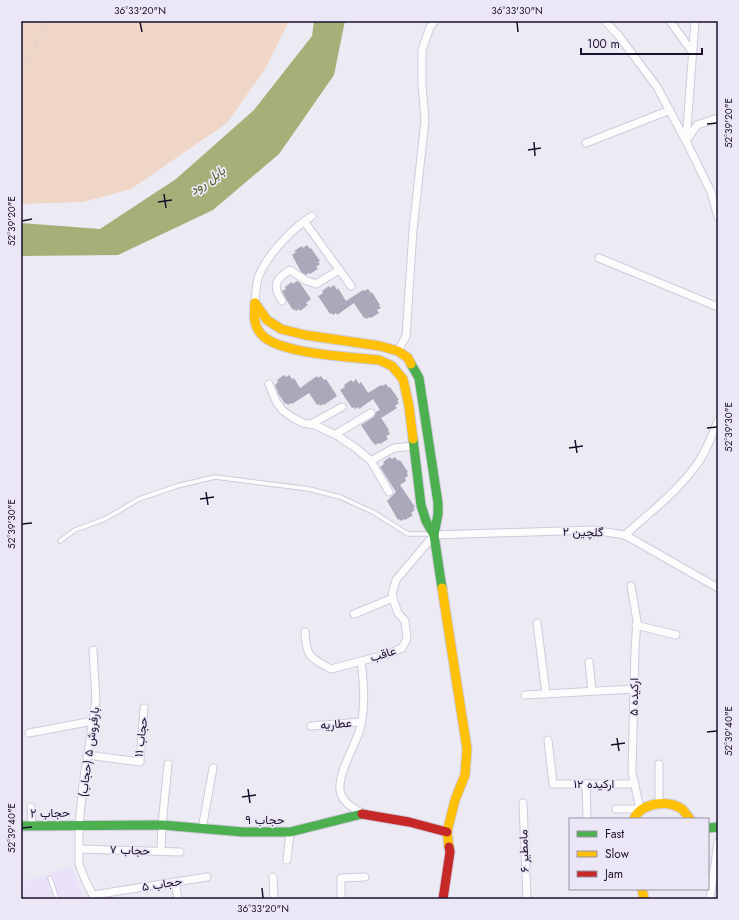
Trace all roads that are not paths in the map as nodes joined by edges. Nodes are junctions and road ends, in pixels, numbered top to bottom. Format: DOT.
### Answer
graph roads {
  1 [pos="435,21"];
  2 [pos="605,21"];
  3 [pos="670,21"];
  4 [pos="695,21"];
  5 [pos="693,53"];
  6 [pos="670,110"];
  7 [pos="718,118"];
  8 [pos="686,141"];
  9 [pos="586,142"];
  10 [pos="312,216"];
  11 [pos="718,217"];
  12 [pos="304,221"];
  13 [pos="599,258"];
  14 [pos="339,270"];
  15 [pos="351,286"];
  16 [pos="282,302"];
  17 [pos="255,303"];
  18 [pos="718,307"];
  19 [pos="398,351"];
  20 [pos="269,384"];
  21 [pos="409,406"];
  22 [pos="423,406"];
  23 [pos="342,407"];
  24 [pos="372,413"];
  25 [pos="718,422"];
  26 [pos="311,424"];
  27 [pos="336,434"];
  28 [pos="414,446"];
  29 [pos="371,461"];
  30 [pos="389,492"];
  31 [pos="434,534"];
  32 [pos="625,534"];
  33 [pos="60,541"];
  34 [pos="631,586"];
  35 [pos="718,588"];
  36 [pos="393,598"];
  37 [pos="354,614"];
  38 [pos="536,624"];
  39 [pos="636,625"];
  40 [pos="305,632"];
  41 [pos="676,634"];
  42 [pos="93,650"];
  43 [pos="361,661"];
  44 [pos="589,662"];
  45 [pos="635,689"];
  46 [pos="592,691"];
  47 [pos="546,694"];
  48 [pos="525,695"];
  49 [pos="144,708"];
  50 [pos="93,721"];
  51 [pos="361,722"];
  52 [pos="311,726"];
  53 [pos="29,733"];
  54 [pos="548,740"];
  55 [pos="87,755"];
  56 [pos="168,764"];
  57 [pos="659,764"];
  58 [pos="213,768"];
  59 [pos="586,784"];
  60 [pos="634,784"];
  61 [pos="523,803"];
  62 [pos="659,805"];
  63 [pos="31,807"];
  64 [pos="616,809"];
  65 [pos="640,809"];
  66 [pos="363,814"];
  67 [pos="587,818"];
  68 [pos="635,818"];
  69 [pos="689,818"];
  70 [pos="32,825"];
  71 [pos="79,825"];
  72 [pos="162,825"];
  73 [pos="21,826"];
  74 [pos="202,829"];
  75 [pos="290,832"];
  76 [pos="447,832"];
  77 [pos="718,842"];
  78 [pos="80,849"];
  79 [pos="161,851"];
  80 [pos="180,852"];
  81 [pos="287,860"];
  82 [pos="207,877"];
  83 [pos="273,877"];
  84 [pos="365,877"];
  85 [pos="50,878"];
  86 [pos="175,882"];
  87 [pos="94,897"];
  88 [pos="57,899"];
  89 [pos="178,899"];
  90 [pos="274,899"];
  91 [pos="341,899"];
  92 [pos="443,899"];
  93 [pos="527,899"];
  94 [pos="710,899"];
  1 -- 19 [label="street"];
  2 -- 6 [label="street"];
  3 -- 5 [label="street"];
  4 -- 5 [label="street"];
  5 -- 8 [label="street"];
  6 -- 8 [label="street"];
  6 -- 9 [label="street"];
  7 -- 8 [label="street"];
  8 -- 11 [label="street"];
  10 -- 12 [label="street"];
  12 -- 14 [label="street"];
  12 -- 17 [label="street"];
  13 -- 18 [label="street"];
  14 -- 15 [label="street"];
  14 -- 16 [label="street"];
  17 -- 19 [label="street"];
  17 -- 21 [label="street"];
  19 -- 22 [label="street"];
  20 -- 26 [label="street"];
  21 -- 22 [label="street"];
  21 -- 28 [label="street"];
  22 -- 31 [label="street"];
  23 -- 26 [label="street"];
  24 -- 27 [label="street"];
  25 -- 32 [label="street"];
  26 -- 27 [label="street"];
  27 -- 29 [label="street"];
  28 -- 29 [label="street"];
  28 -- 31 [label="street"];
  29 -- 30 [label="street"];
  31 -- 32 [label="street, گلچین ۲"];
  31 -- 33 [label="lane"];
  31 -- 36 [label="street"];
  31 -- 76 [label="street"];
  32 -- 35 [label="street, گلچین ۲"];
  34 -- 39 [label="street, ارکیده ۵"];
  36 -- 37 [label="street"];
  36 -- 43 [label="street, عاقب"];
  38 -- 47 [label="street"];
  39 -- 41 [label="street"];
  39 -- 45 [label="street, ارکیده ۵"];
  40 -- 43 [label="street, عاقب"];
  42 -- 50 [label="street, بارفروش ۵ (حجاب)"];
  43 -- 51 [label="street"];
  44 -- 46 [label="street"];
  45 -- 46 [label="street"];
  45 -- 60 [label="street, ارکیده ۵"];
  46 -- 47 [label="street"];
  47 -- 48 [label="street"];
  49 -- 55 [label="street, حجاب ۱۱"];
  50 -- 53 [label="street"];
  50 -- 55 [label="street, بارفروش ۵ (حجاب)"];
  51 -- 52 [label="street, عطاریه"];
  51 -- 66 [label="street"];
  54 -- 59 [label="street, ارکیده ۱۲"];
  55 -- 71 [label="street, بارفروش ۵ (حجاب)"];
  56 -- 72 [label="street"];
  57 -- 62 [label="street"];
  58 -- 74 [label="street"];
  59 -- 60 [label="street, ارکیده ۱۲"];
  59 -- 67 [label="street"];
  60 -- 65 [label="street, ارکیده ۵"];
  61 -- 93 [label="street, مامطیر ۶"];
  62 -- 65 [label="street"];
  62 -- 69 [label="street"];
  63 -- 70 [label="street"];
  64 -- 65 [label="street"];
  65 -- 68 [label="street"];
  66 -- 75 [label="street, حجاب ۹"];
  66 -- 76 [label="street, حجاب ۹"];
  70 -- 71 [label="street, حجاب ۲"];
  70 -- 73 [label="street, حجاب ۲"];
  71 -- 72 [label="street, حجاب ۹"];
  71 -- 78 [label="street, بارفروش ۵ (حجاب)"];
  72 -- 74 [label="street, حجاب ۹"];
  72 -- 79 [label="street"];
  74 -- 75 [label="street, حجاب ۹"];
  75 -- 81 [label="street"];
  76 -- 92 [label="street"];
  77 -- 94 [label="street"];
  78 -- 79 [label="street, حجاب ۷"];
  78 -- 87 [label="street, بارفروش ۵ (حجاب)"];
  79 -- 80 [label="street, حجاب ۷"];
  82 -- 86 [label="street, حجاب ۵"];
  83 -- 90 [label="street"];
  84 -- 91 [label="street"];
  85 -- 88 [label="lane"];
  86 -- 87 [label="street, حجاب ۵"];
  86 -- 89 [label="street"];
}
